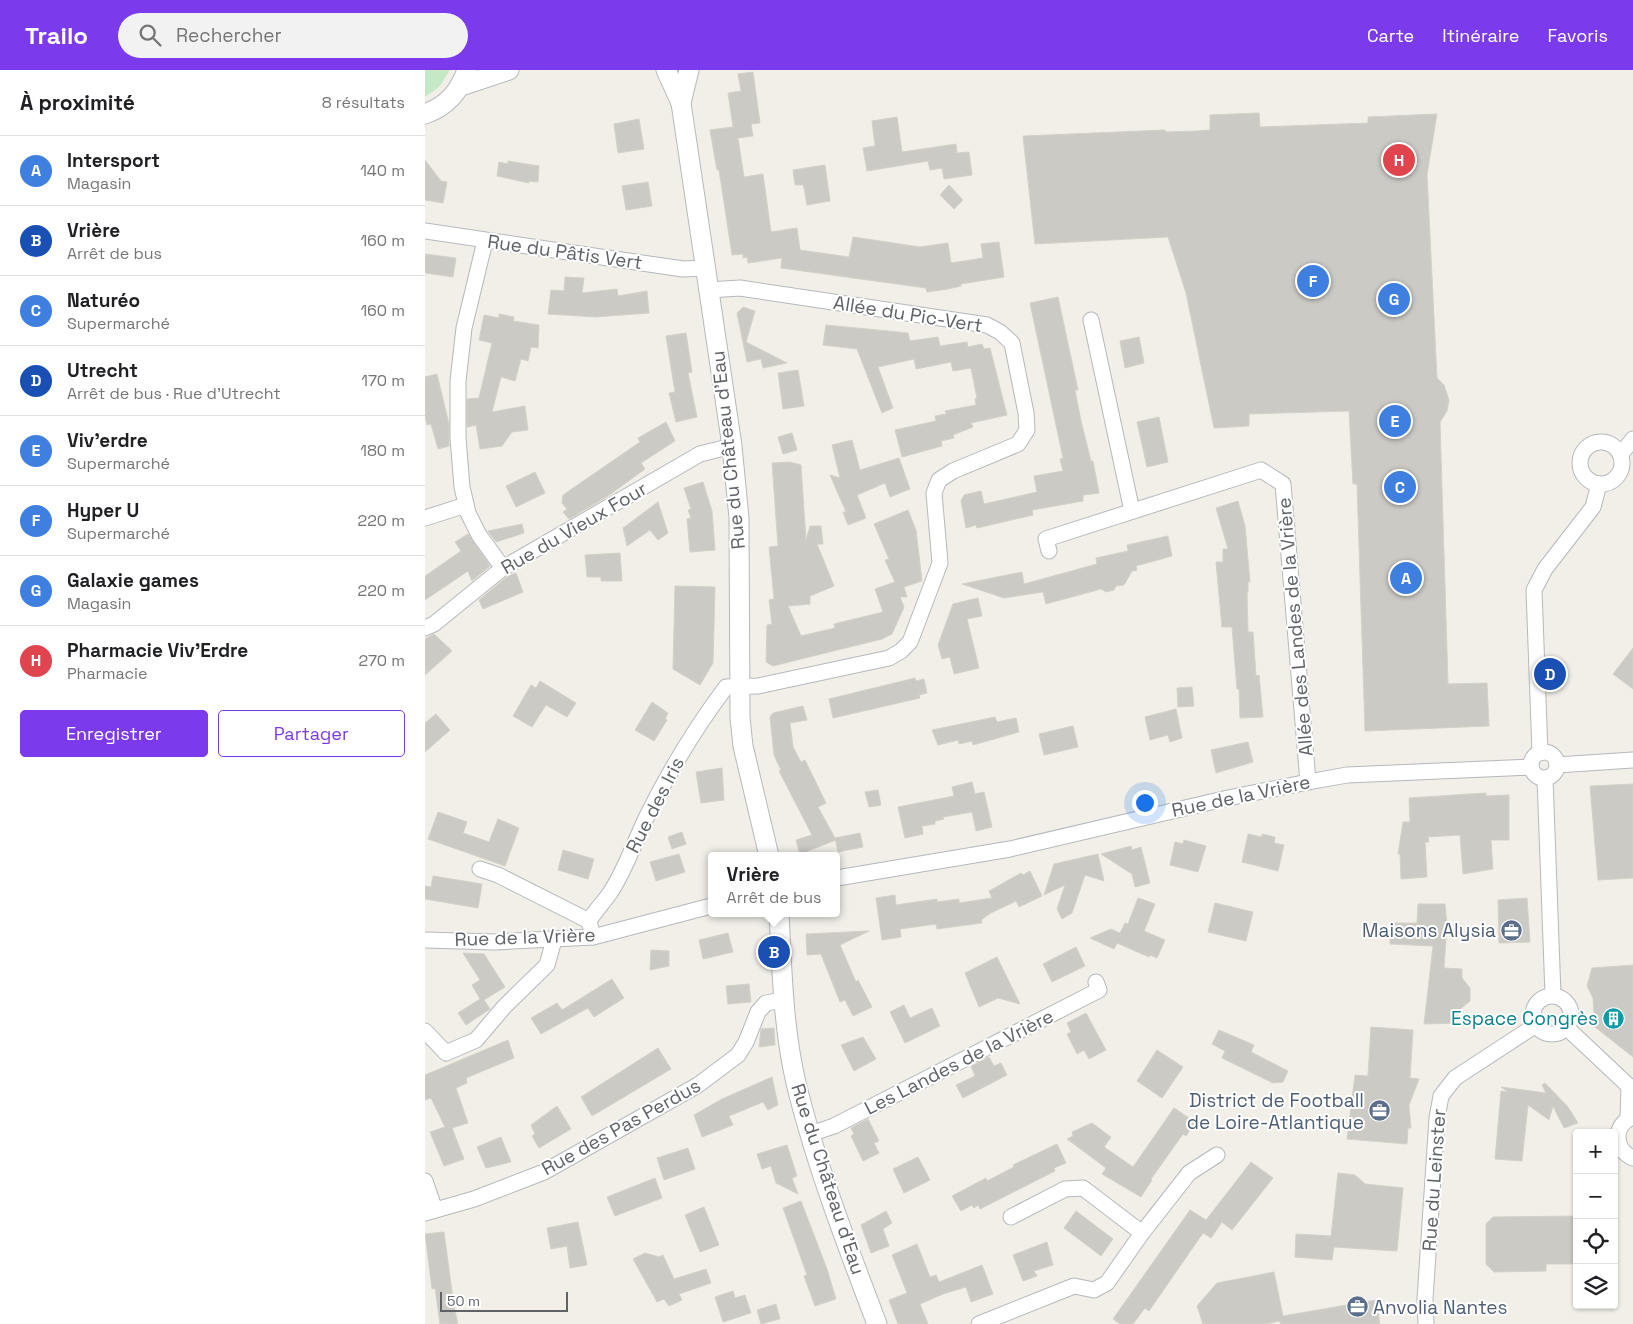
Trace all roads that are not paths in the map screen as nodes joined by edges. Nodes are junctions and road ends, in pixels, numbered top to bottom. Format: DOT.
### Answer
graph roads {
  1 [pos="509,70"];
  2 [pos="666,70"];
  3 [pos="689,70"];
  4 [pos="464,78"];
  5 [pos="681,103"];
  6 [pos="425,114"];
  7 [pos="425,231"];
  8 [pos="485,241"];
  9 [pos="706,268"];
  10 [pos="709,290"];
  11 [pos="1091,320"];
  12 [pos="1633,439"];
  13 [pos="732,446"];
  14 [pos="1621,454"];
  15 [pos="1599,484"];
  16 [pos="466,505"];
  17 [pos="1132,511"];
  18 [pos="425,518"];
  19 [pos="1049,551"];
  20 [pos="503,568"];
  21 [pos="425,628"];
  22 [pos="739,687"];
  23 [pos="1541,753"];
  24 [pos="1633,760"];
  25 [pos="1557,765"];
  26 [pos="1531,767"];
  27 [pos="1545,778"];
  28 [pos="1308,782"];
  29 [pos="768,852"];
  30 [pos="480,869"];
  31 [pos="840,877"];
  32 [pos="708,907"];
  33 [pos="779,917"];
  34 [pos="589,921"];
  35 [pos="593,937"];
  36 [pos="425,940"];
  37 [pos="554,940"];
  38 [pos="1096,982"];
  39 [pos="1553,995"];
  40 [pos="783,1000"];
  41 [pos="1536,1026"];
  42 [pos="1567,1028"];
  43 [pos="425,1031"];
  44 [pos="1631,1088"];
  45 [pos="1631,1118"];
  46 [pos="810,1134"];
  47 [pos="1217,1155"];
  48 [pos="1633,1158"];
  49 [pos="425,1181"];
  50 [pos="430,1212"];
  51 [pos="1011,1217"];
  52 [pos="1142,1232"];
  53 [pos="877,1324"];
  54 [pos="979,1324"];
  55 [pos="1426,1324"];
  1 -- 4 [label="street"];
  2 -- 5 [label="street, Rue du Château d'Eau"];
  3 -- 5 [label="street, Rue du Château d'Eau"];
  4 -- 6 [label="street"];
  5 -- 9 [label="street, Rue du Château d'Eau"];
  7 -- 8 [label="street, Rue du Pâtis Vert"];
  8 -- 9 [label="street, Rue du Pâtis Vert"];
  8 -- 16 [label="street"];
  9 -- 10 [label="street, Rue du Château d'Eau"];
  10 -- 13 [label="street, Rue du Château d'Eau"];
  10 -- 22 [label="street, Allée du Pic-Vert"];
  11 -- 17 [label="street"];
  12 -- 14 [label="street"];
  13 -- 20 [label="street, Rue du Vieux Four"];
  13 -- 22 [label="street, Rue du Château d'Eau"];
  14 -- 15 [label="street"];
  14 -- 15 [label="street"];
  15 -- 23 [label="street"];
  16 -- 18 [label="street"];
  16 -- 20 [label="street"];
  17 -- 19 [label="street, Allée des Landes de la Vrière"];
  17 -- 28 [label="street, Allée des Landes de la Vrière"];
  20 -- 21 [label="street, Rue du Vieux Four"];
  22 -- 29 [label="street, Rue du Château d'Eau"];
  22 -- 34 [label="street, Rue des Iris"];
  23 -- 25 [label="street"];
  23 -- 26 [label="street"];
  24 -- 25 [label="street"];
  25 -- 27 [label="street"];
  26 -- 27 [label="street"];
  26 -- 28 [label="street, Rue de la Vrière"];
  27 -- 39 [label="street"];
  28 -- 31 [label="street, Rue de la Vrière"];
  30 -- 34 [label="street"];
  32 -- 35 [label="street, Rue de la Vrière"];
  33 -- 40 [label="street, Rue du Château d'Eau"];
  34 -- 35 [label="street"];
  35 -- 37 [label="street, Rue de la Vrière"];
  36 -- 37 [label="street, Rue de la Vrière"];
  37 -- 43 [label="street"];
  38 -- 46 [label="street, Les Landes de la Vrière"];
  39 -- 41 [label="street"];
  39 -- 42 [label="street"];
  40 -- 46 [label="street, Rue du Château d'Eau"];
  40 -- 50 [label="street, Rue des Pas Perdus"];
  41 -- 42 [label="street"];
  41 -- 55 [label="street, Rue du Leinster"];
  42 -- 44 [label="street"];
  44 -- 45 [label="street"];
  45 -- 48 [label="street"];
  46 -- 53 [label="street, Rue du Château d'Eau"];
  47 -- 52 [label="street"];
  49 -- 50 [label="street"];
  51 -- 52 [label="street"];
  52 -- 54 [label="street"];
}
